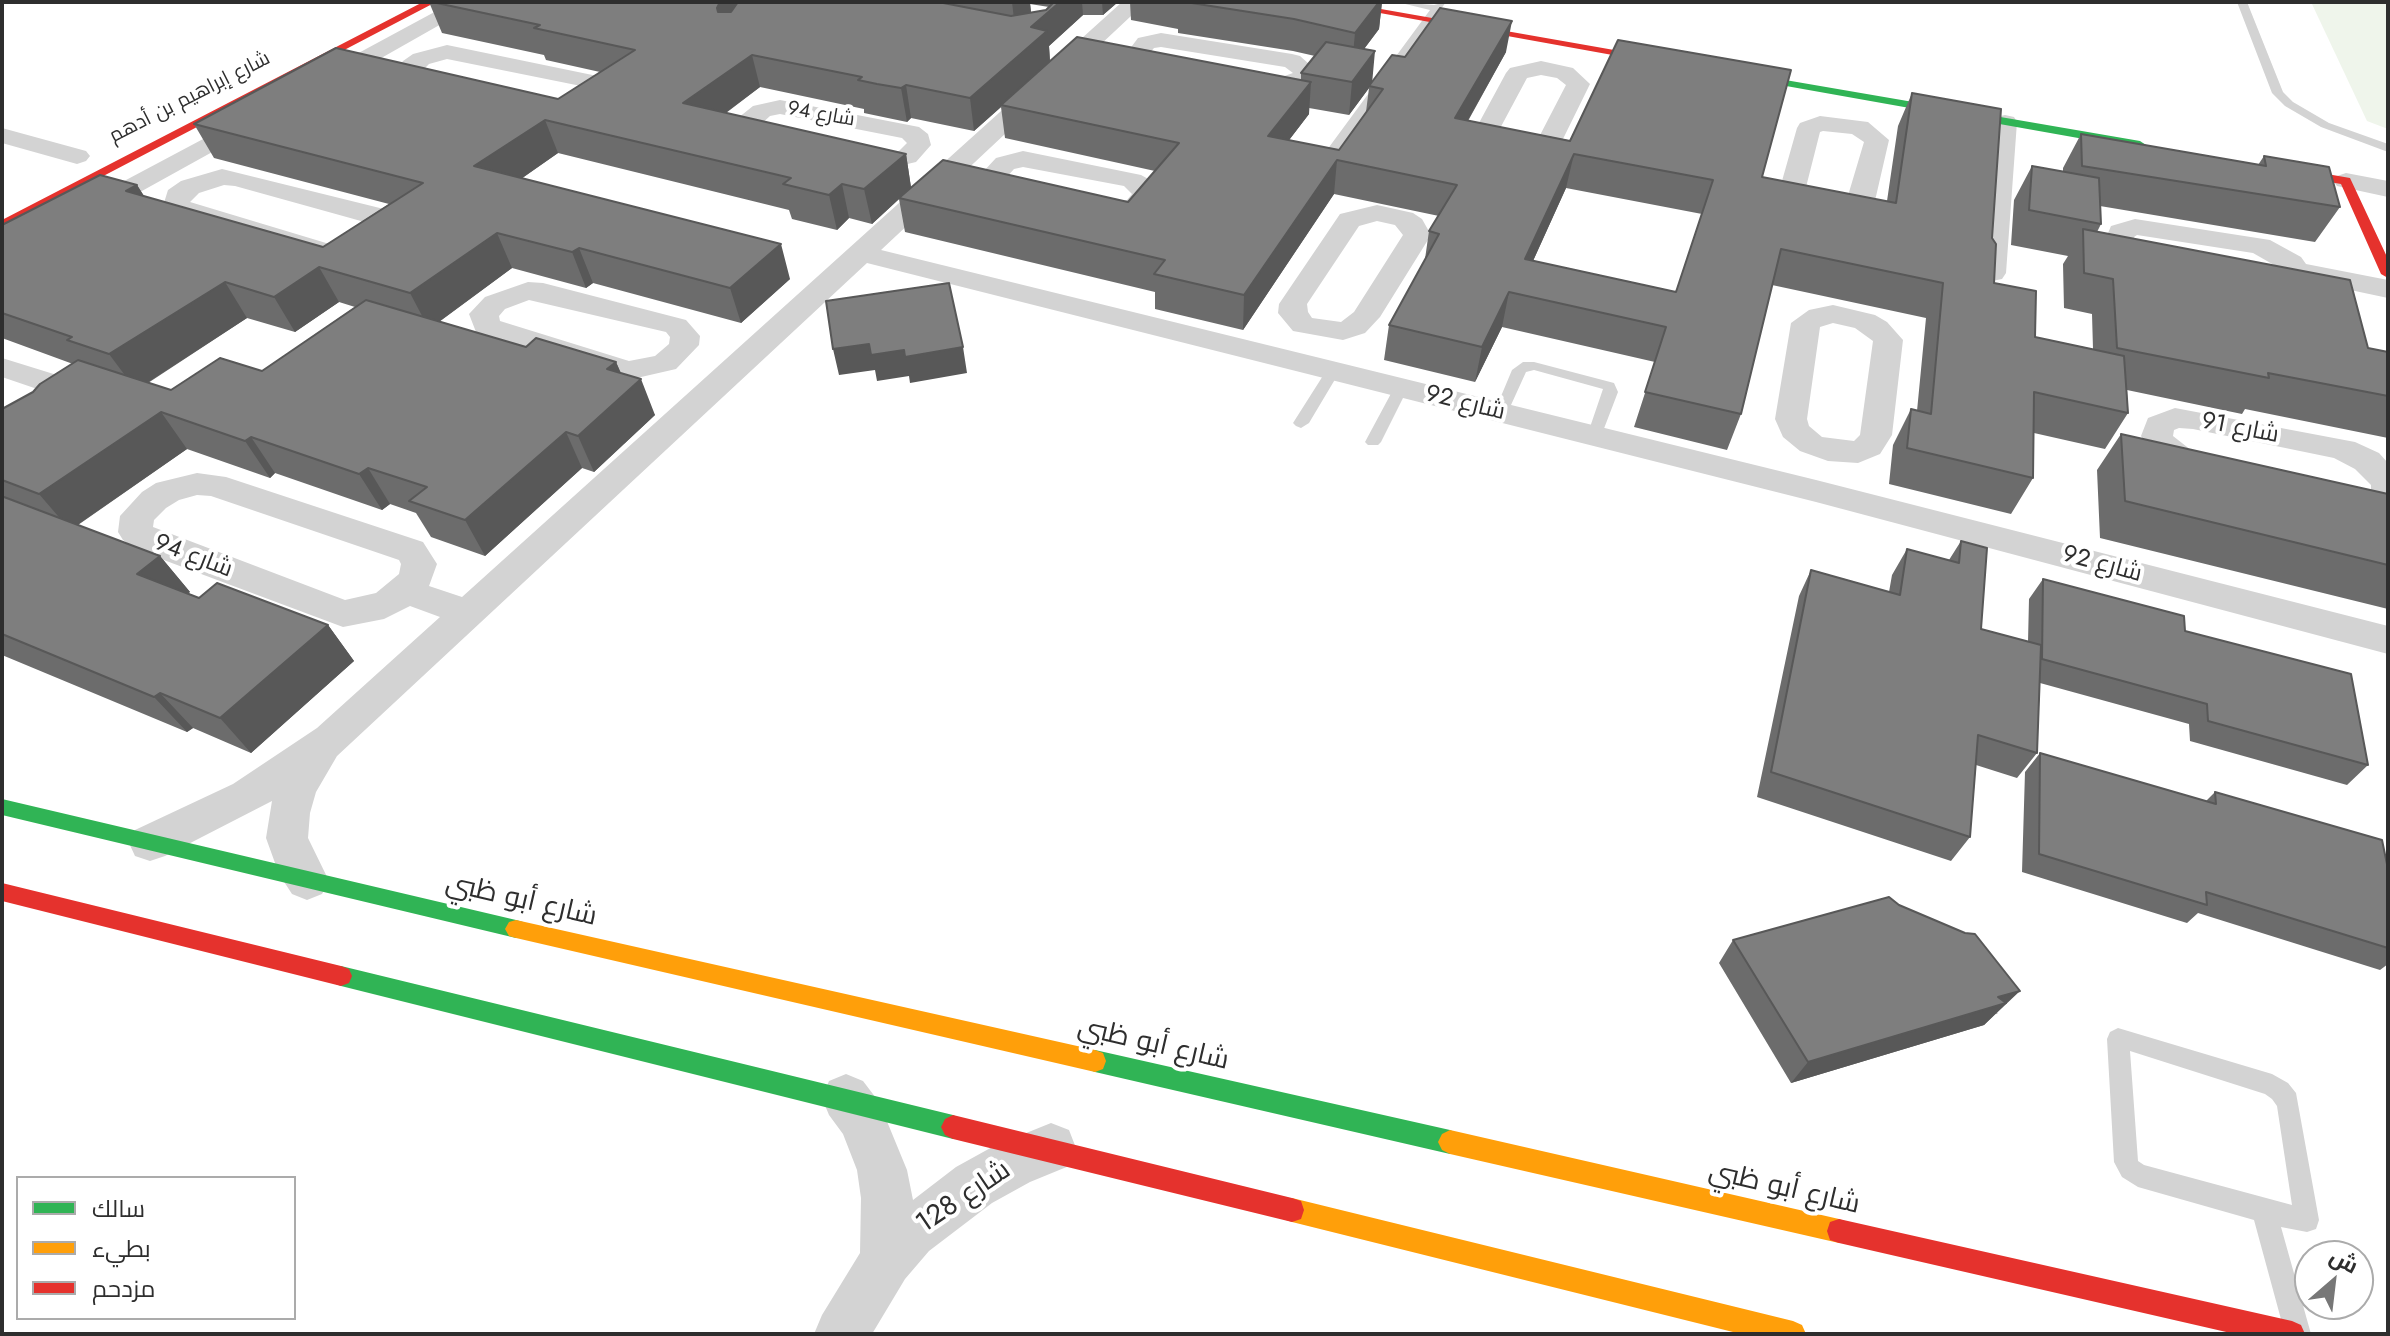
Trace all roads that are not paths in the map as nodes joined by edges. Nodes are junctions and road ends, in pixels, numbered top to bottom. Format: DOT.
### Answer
graph roads {
  1 [pos="431,2"];
  2 [pos="469,2"];
  3 [pos="1135,2"];
  4 [pos="1324,2"];
  5 [pos="2242,2"];
  6 [pos="1397,6"];
  7 [pos="418,7"];
  8 [pos="1435,10"];
  9 [pos="1083,37"];
  10 [pos="1569,45"];
  11 [pos="1141,48"];
  12 [pos="377,52"];
  13 [pos="421,59"];
  14 [pos="1553,69"];
  15 [pos="274,83"];
  16 [pos="305,92"];
  17 [pos="1854,95"];
  18 [pos="215,114"];
  19 [pos="2005,122"];
  20 [pos="247,123"];
  21 [pos="1845,123"];
  22 [pos="2,135"];
  23 [pos="2388,148"];
  24 [pos="2160,149"];
  25 [pos="916,151"];
  26 [pos="84,153"];
  27 [pos="1328,157"];
  28 [pos="963,161"];
  29 [pos="2253,165"];
  30 [pos="998,168"];
  31 [pos="52,169"];
  32 [pos="150,176"];
  33 [pos="2346,181"];
  34 [pos="190,187"];
  35 [pos="2388,189"];
  36 [pos="2,225"];
  37 [pos="863,254"];
  38 [pos="2,257"];
  39 [pos="2296,270"];
  40 [pos="1992,273"];
  41 [pos="2388,274"];
  42 [pos="2388,289"];
  43 [pos="1316,329"];
  44 [pos="677,354"];
  45 [pos="1300,363"];
  46 [pos="2,367"];
  47 [pos="737,370"];
  48 [pos="1333,371"];
  49 [pos="1401,388"];
  50 [pos="1501,413"];
  51 [pos="1301,423"];
  52 [pos="2,436"];
  53 [pos="1595,436"];
  54 [pos="1373,442"];
  55 [pos="1828,450"];
  56 [pos="2240,477"];
  57 [pos="2388,484"];
  58 [pos="1816,491"];
  59 [pos="2314,493"];
  60 [pos="406,591"];
  61 [pos="469,614"];
  62 [pos="2388,640"];
  63 [pos="331,739"];
  64 [pos="2,807"];
  65 [pos="150,843"];
  66 [pos="307,881"];
  67 [pos="2,892"];
  68 [pos="846,1098"];
  69 [pos="1051,1148"];
  70 [pos="2264,1211"];
  71 [pos="886,1260"];
  72 [pos="841,1334"];
  73 [pos="1793,1334"];
  74 [pos="2292,1334"];
  75 [pos="2298,1334"];
  1 -- 7 [label="street, شارع إبراهيم بن أدهم"];
  2 -- 12 [label="street, شارع إبراهيم بن أدهم"];
  3 -- 9 [label="street"];
  4 -- 6 [label="street"];
  5 -- 23 [label="lane"];
  6 -- 8 [label="street"];
  7 -- 15 [label="street, شارع إبراهيم بن أدهم"];
  8 -- 10 [label="street"];
  8 -- 27 [label="lane"];
  9 -- 11 [label="street"];
  9 -- 28 [label="street"];
  10 -- 14 [label="street"];
  10 -- 17 [label="street"];
  11 -- 11 [label="street"];
  12 -- 13 [label="street"];
  12 -- 16 [label="street, شارع إبراهيم بن أدهم"];
  13 -- 13 [label="street"];
  15 -- 16 [label="street, شارع إبراهيم بن أدهم"];
  15 -- 18 [label="street, شارع إبراهيم بن أدهم"];
  16 -- 20 [label="street, شارع إبراهيم بن أدهم"];
  17 -- 19 [label="street"];
  17 -- 21 [label="street"];
  18 -- 20 [label="street, شارع إبراهيم بن أدهم"];
  18 -- 36 [label="street, شارع إبراهيم بن أدهم"];
  19 -- 24 [label="street"];
  19 -- 40 [label="street"];
  20 -- 32 [label="street, شارع إبراهيم بن أدهم"];
  22 -- 26 [label="street"];
  25 -- 25 [label="street, شارع 94"];
  25 -- 28 [label="street, شارع 94"];
  26 -- 31 [label="street"];
  28 -- 30 [label="street, شارع 94"];
  28 -- 37 [label="street"];
  29 -- 33 [label="street"];
  30 -- 30 [label="street, شارع 94"];
  32 -- 34 [label="street"];
  32 -- 38 [label="street, شارع إبراهيم بن أدهم"];
  33 -- 35 [label="street"];
  33 -- 41 [label="street"];
  34 -- 34 [label="street"];
  37 -- 45 [label="street, شارع 92"];
  37 -- 47 [label="street"];
  39 -- 39 [label="street"];
  39 -- 42 [label="street"];
  43 -- 43 [label="street"];
  43 -- 45 [label="street"];
  44 -- 44 [label="street"];
  44 -- 47 [label="street"];
  45 -- 48 [label="street, شارع 92"];
  46 -- 52 [label="street"];
  47 -- 61 [label="street"];
  48 -- 49 [label="street, شارع 92"];
  48 -- 51 [label="lane"];
  49 -- 50 [label="street, شارع 92"];
  49 -- 54 [label="lane"];
  50 -- 53 [label="street, شارع 92"];
  50 -- 53 [label="lane"];
  53 -- 58 [label="street, شارع 92"];
  55 -- 55 [label="street"];
  55 -- 58 [label="street"];
  56 -- 57 [label="street, شارع 91"];
  57 -- 59 [label="street, شارع 91"];
  58 -- 62 [label="street, شارع 92"];
  60 -- 60 [label="street, شارع 94"];
  60 -- 61 [label="street"];
  61 -- 63 [label="street"];
  63 -- 65 [label="street"];
  63 -- 66 [label="street"];
  64 -- 65 [label="street, شارع أبو ظبي"];
  65 -- 66 [label="street, شارع أبو ظبي"];
  66 -- 74 [label="street, شارع أبو ظبي"];
  67 -- 68 [label="street"];
  68 -- 69 [label="street"];
  68 -- 71 [label="street, شارع 128"];
  69 -- 71 [label="street, شارع 128"];
  69 -- 73 [label="street"];
  70 -- 70 [label="lane"];
  70 -- 75 [label="lane"];
  71 -- 72 [label="street, شارع 128"];
}
